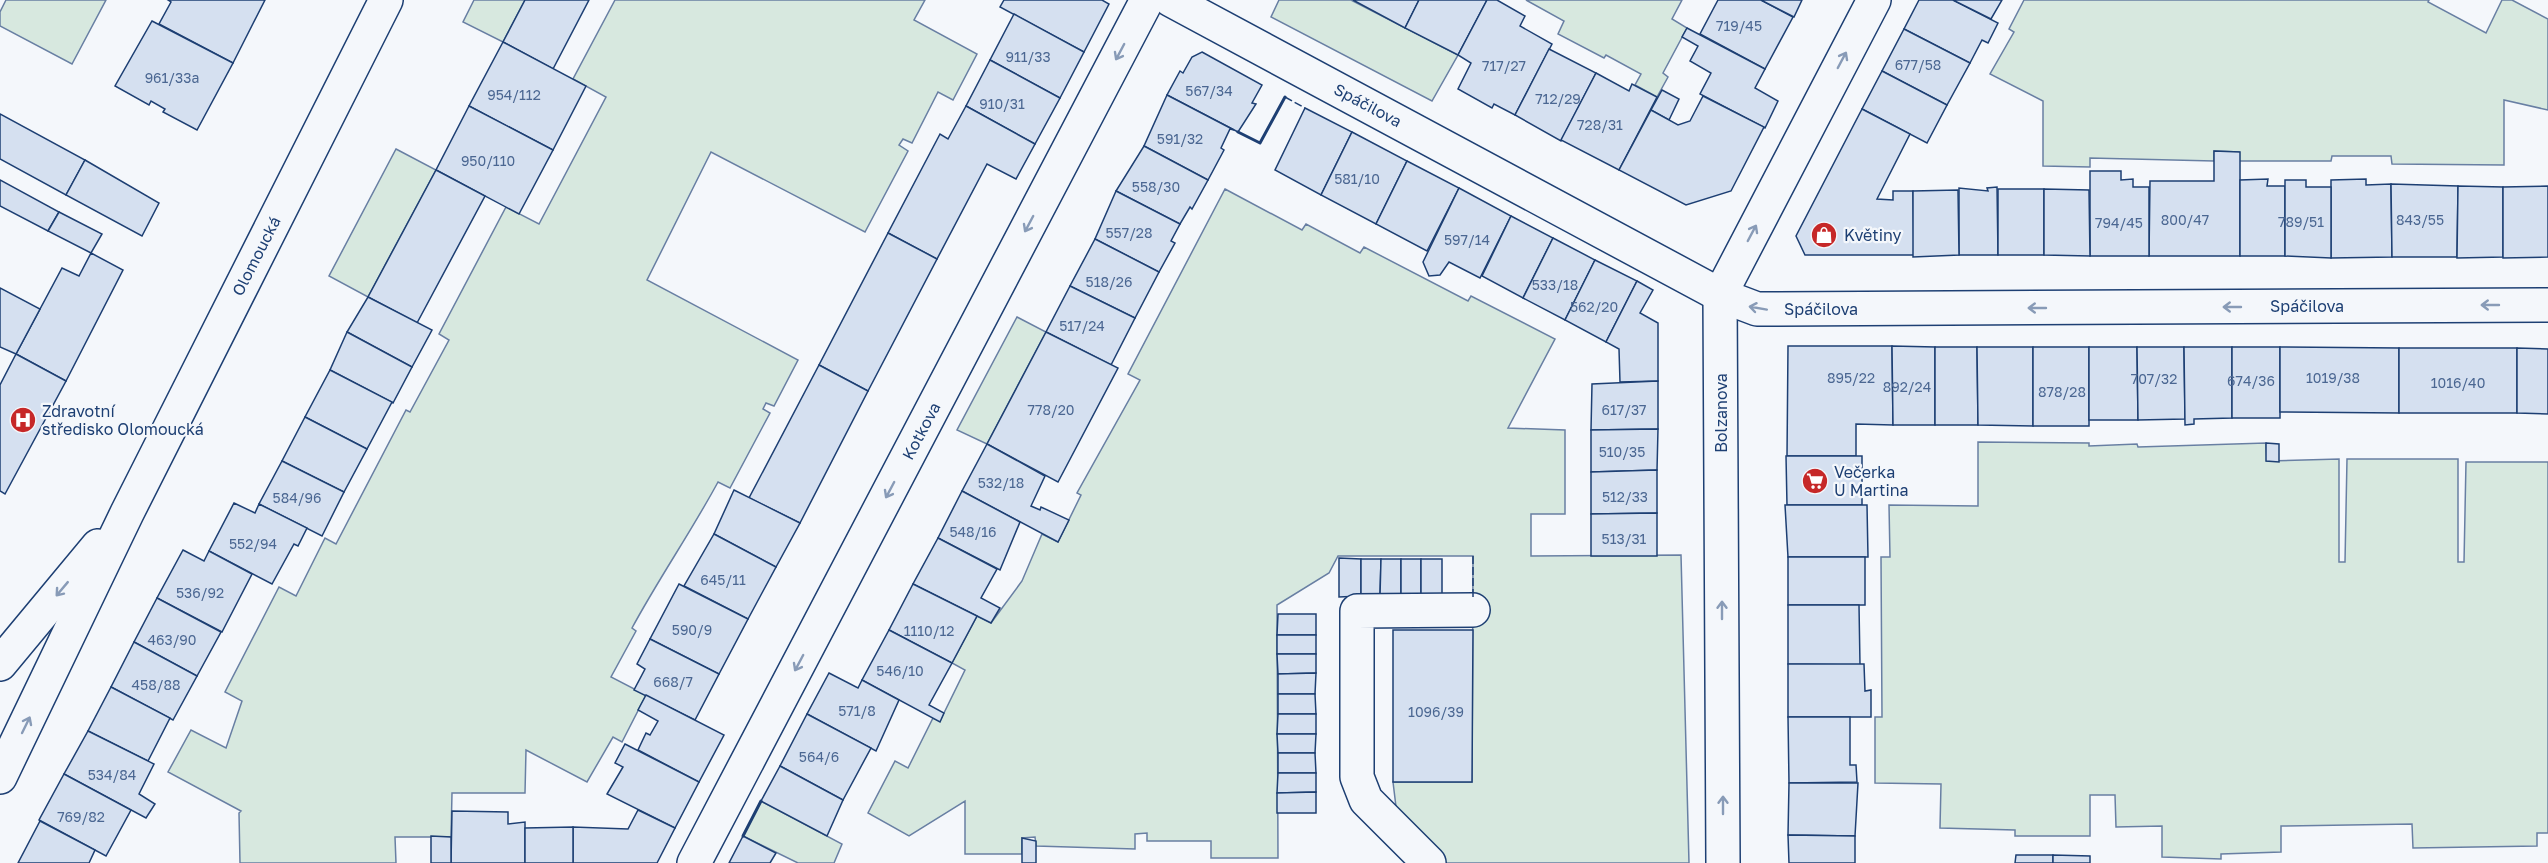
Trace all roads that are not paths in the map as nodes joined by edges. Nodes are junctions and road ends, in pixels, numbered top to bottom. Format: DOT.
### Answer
graph roads {
  1 [pos="386,0"];
  2 [pos="1147,0"];
  3 [pos="1171,0"];
  4 [pos="1874,0"];
  5 [pos="1720,295"];
  6 [pos="2548,305"];
  7 [pos="127,513"];
  8 [pos="1473,610"];
  9 [pos="0,664"];
  10 [pos="0,777"];
  11 [pos="694,863"];
  12 [pos="1429,863"];
  13 [pos="1723,863"];
  1 -- 7 [label="street, Olomoucká"];
  2 -- 11 [label="street, Kotkova, one-way"];
  3 -- 5 [label="street, Spáčilova"];
  5 -- 4 [label="street, Bolzanova, one-way"];
  6 -- 5 [label="street, Spáčilova, one-way"];
  13 -- 5 [label="street, Bolzanova, one-way"];
  7 -- 9 [label="street, one-way"];
  10 -- 7 [label="street, one-way"];
  8 -- 12 [label="street"];
}
